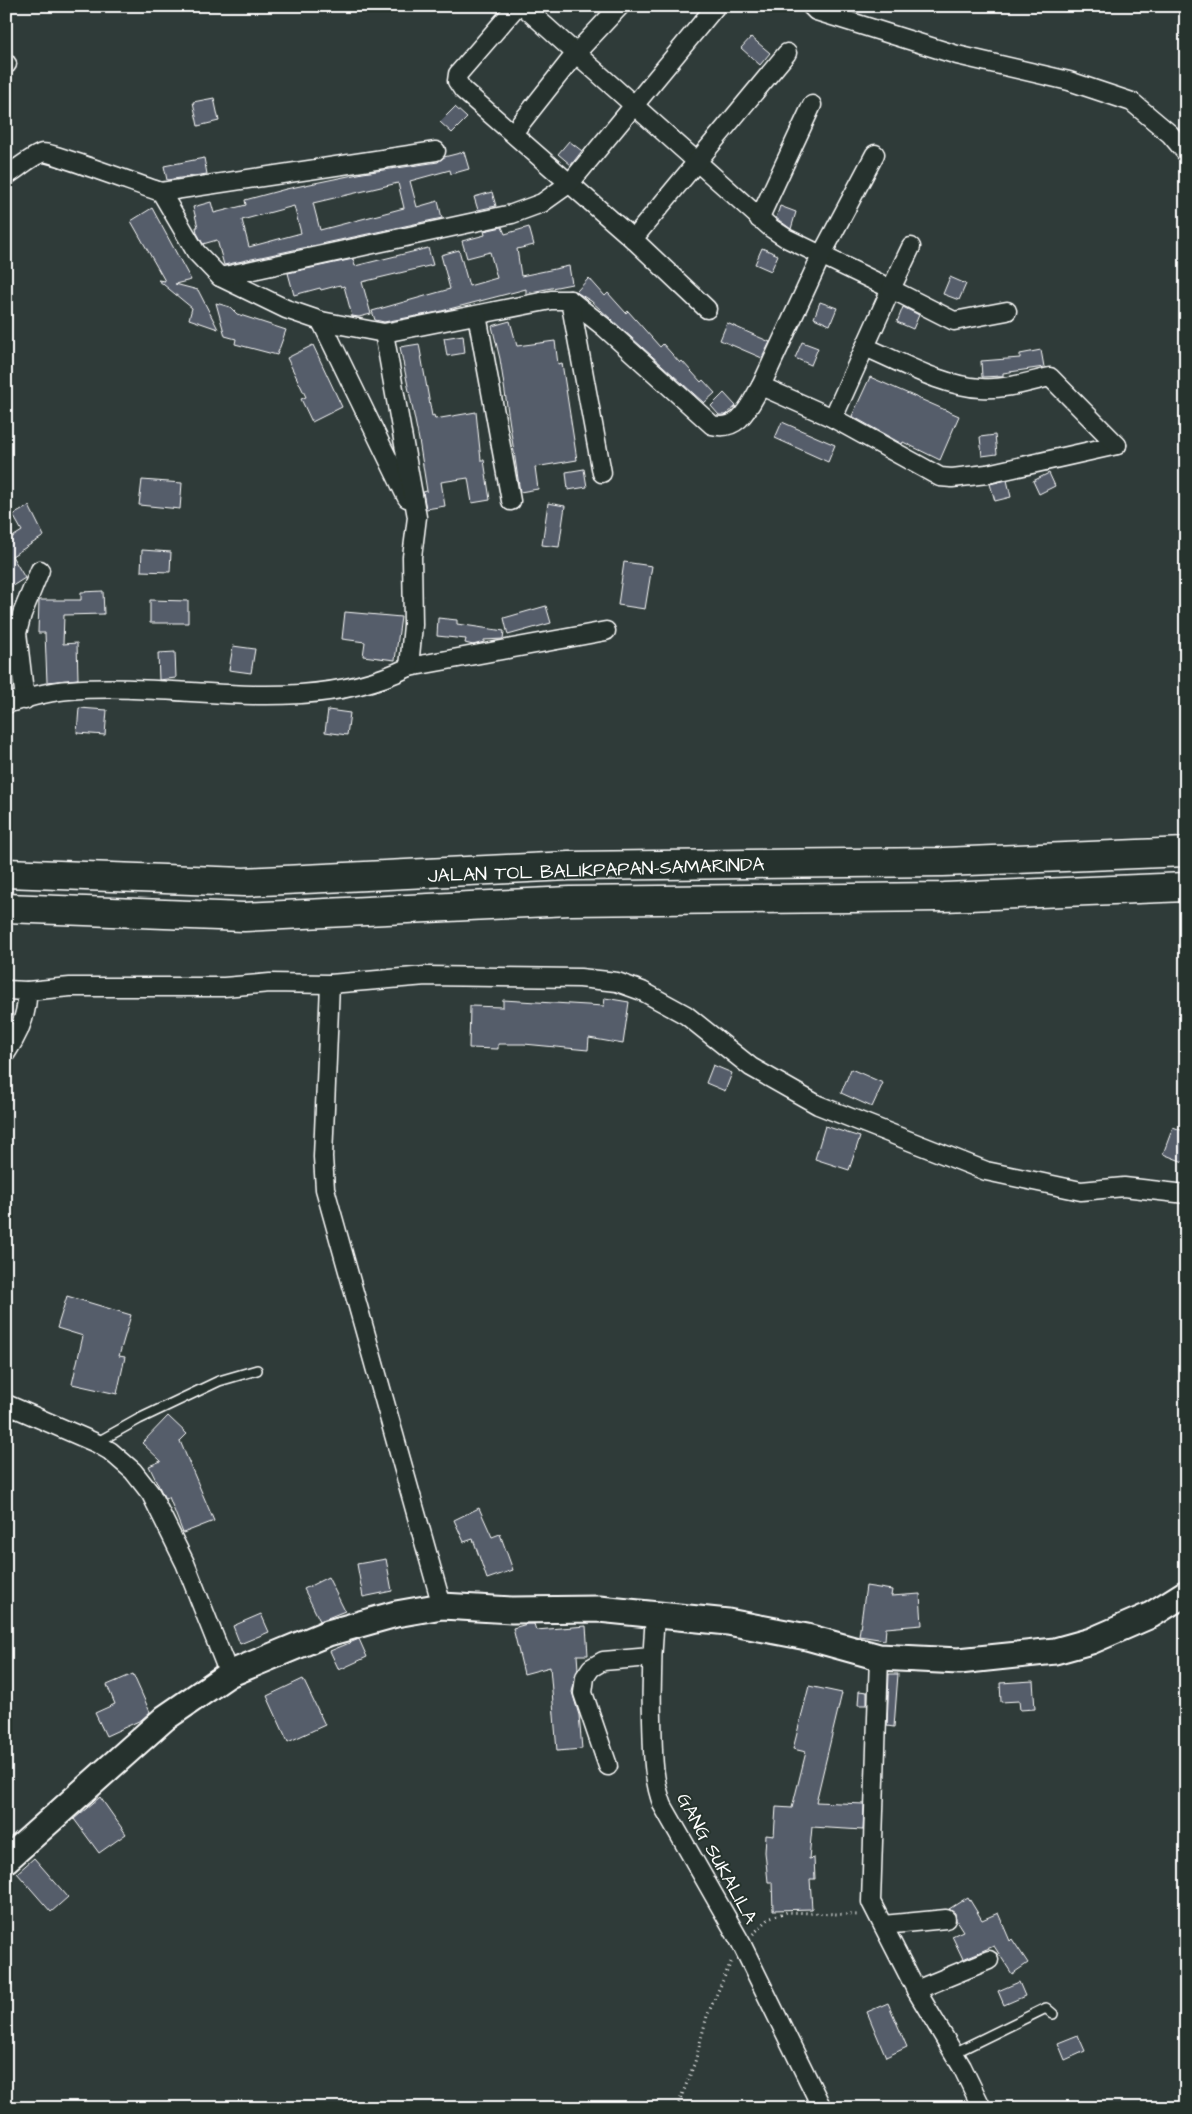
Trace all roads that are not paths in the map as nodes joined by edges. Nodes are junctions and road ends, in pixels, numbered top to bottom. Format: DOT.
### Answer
graph roads {
  1 [pos="517,6"];
  2 [pos="523,6"];
  3 [pos="620,6"];
  4 [pos="716,6"];
  5 [pos="811,6"];
  6 [pos="576,53"];
  7 [pos="788,53"];
  8 [pos="635,105"];
  9 [pos="812,105"];
  10 [pos="513,133"];
  11 [pos="436,151"];
  12 [pos="1186,153"];
  13 [pos="875,154"];
  14 [pos="697,161"];
  15 [pos="6,176"];
  16 [pos="570,183"];
  17 [pos="161,192"];
  18 [pos="760,219"];
  19 [pos="633,239"];
  20 [pos="911,247"];
  21 [pos="822,254"];
  22 [pos="220,277"];
  23 [pos="891,289"];
  24 [pos="570,300"];
  25 [pos="707,309"];
  26 [pos="1006,311"];
  27 [pos="477,315"];
  28 [pos="321,321"];
  29 [pos="384,333"];
  30 [pos="865,347"];
  31 [pos="761,386"];
  32 [pos="833,418"];
  33 [pos="602,473"];
  34 [pos="512,501"];
  35 [pos="417,517"];
  36 [pos="40,570"];
  37 [pos="606,631"];
  38 [pos="409,667"];
  39 [pos="25,700"];
  40 [pos="6,704"];
  41 [pos="1186,852"];
  42 [pos="6,873"];
  43 [pos="1186,887"];
  44 [pos="6,908"];
  45 [pos="330,984"];
  46 [pos="6,990"];
  47 [pos="27,990"];
  48 [pos="6,1053"];
  49 [pos="1186,1194"];
  50 [pos="257,1370"];
  51 [pos="6,1404"];
  52 [pos="96,1443"];
  53 [pos="1186,1593"];
  54 [pos="442,1606"];
  55 [pos="655,1615"];
  56 [pos="651,1657"];
  57 [pos="879,1657"];
  58 [pos="229,1674"];
  59 [pos="608,1766"];
  60 [pos="6,1860"];
  61 [pos="946,1920"];
  62 [pos="883,1925"];
  63 [pos="989,1960"];
  64 [pos="916,1990"];
  65 [pos="1053,2014"];
  66 [pos="954,2053"];
  67 [pos="822,2108"];
  68 [pos="982,2108"];
  1 -- 10 [label="street"];
  2 -- 6 [label="street"];
  3 -- 6 [label="street"];
  4 -- 8 [label="street"];
  5 -- 12 [label="street"];
  6 -- 8 [label="street"];
  6 -- 10 [label="street"];
  7 -- 14 [label="street"];
  8 -- 14 [label="street"];
  8 -- 16 [label="street"];
  9 -- 18 [label="street"];
  10 -- 16 [label="street"];
  11 -- 17 [label="street"];
  13 -- 21 [label="street"];
  14 -- 18 [label="street"];
  14 -- 19 [label="street"];
  15 -- 17 [label="street"];
  16 -- 19 [label="street"];
  16 -- 22 [label="street"];
  17 -- 22 [label="street"];
  18 -- 21 [label="street"];
  19 -- 25 [label="street"];
  20 -- 23 [label="street"];
  21 -- 23 [label="street"];
  21 -- 31 [label="street"];
  22 -- 28 [label="street"];
  23 -- 26 [label="street"];
  23 -- 30 [label="street"];
  24 -- 27 [label="street"];
  24 -- 31 [label="street"];
  24 -- 33 [label="street"];
  27 -- 29 [label="street"];
  27 -- 34 [label="street"];
  28 -- 29 [label="street"];
  28 -- 35 [label="street"];
  29 -- 35 [label="street"];
  30 -- 32 [label="street"];
  30 -- 32 [label="street"];
  31 -- 32 [label="street"];
  35 -- 38 [label="street"];
  36 -- 39 [label="street"];
  37 -- 38 [label="street"];
  38 -- 39 [label="street"];
  39 -- 40 [label="street"];
  41 -- 42 [label="highway, JALAN TOL BALIKPAPAN–SAMARINDA"];
  43 -- 44 [label="highway, JALAN TOL BALIKPAPAN–SAMARINDA"];
  45 -- 47 [label="street"];
  45 -- 49 [label="street"];
  45 -- 54 [label="street"];
  46 -- 47 [label="street"];
  47 -- 48 [label="street"];
  50 -- 52 [label="lane"];
  51 -- 52 [label="street"];
  52 -- 58 [label="street"];
  53 -- 57 [label="street"];
  54 -- 55 [label="street"];
  54 -- 58 [label="street"];
  55 -- 56 [label="street, GANG SUKALILA"];
  55 -- 57 [label="street"];
  56 -- 59 [label="street"];
  56 -- 67 [label="street, GANG SUKALILA"];
  57 -- 62 [label="street"];
  58 -- 60 [label="street"];
  61 -- 62 [label="street"];
  62 -- 64 [label="street"];
  63 -- 64 [label="street"];
  64 -- 66 [label="street"];
  65 -- 66 [label="lane"];
  66 -- 68 [label="street"];
}
